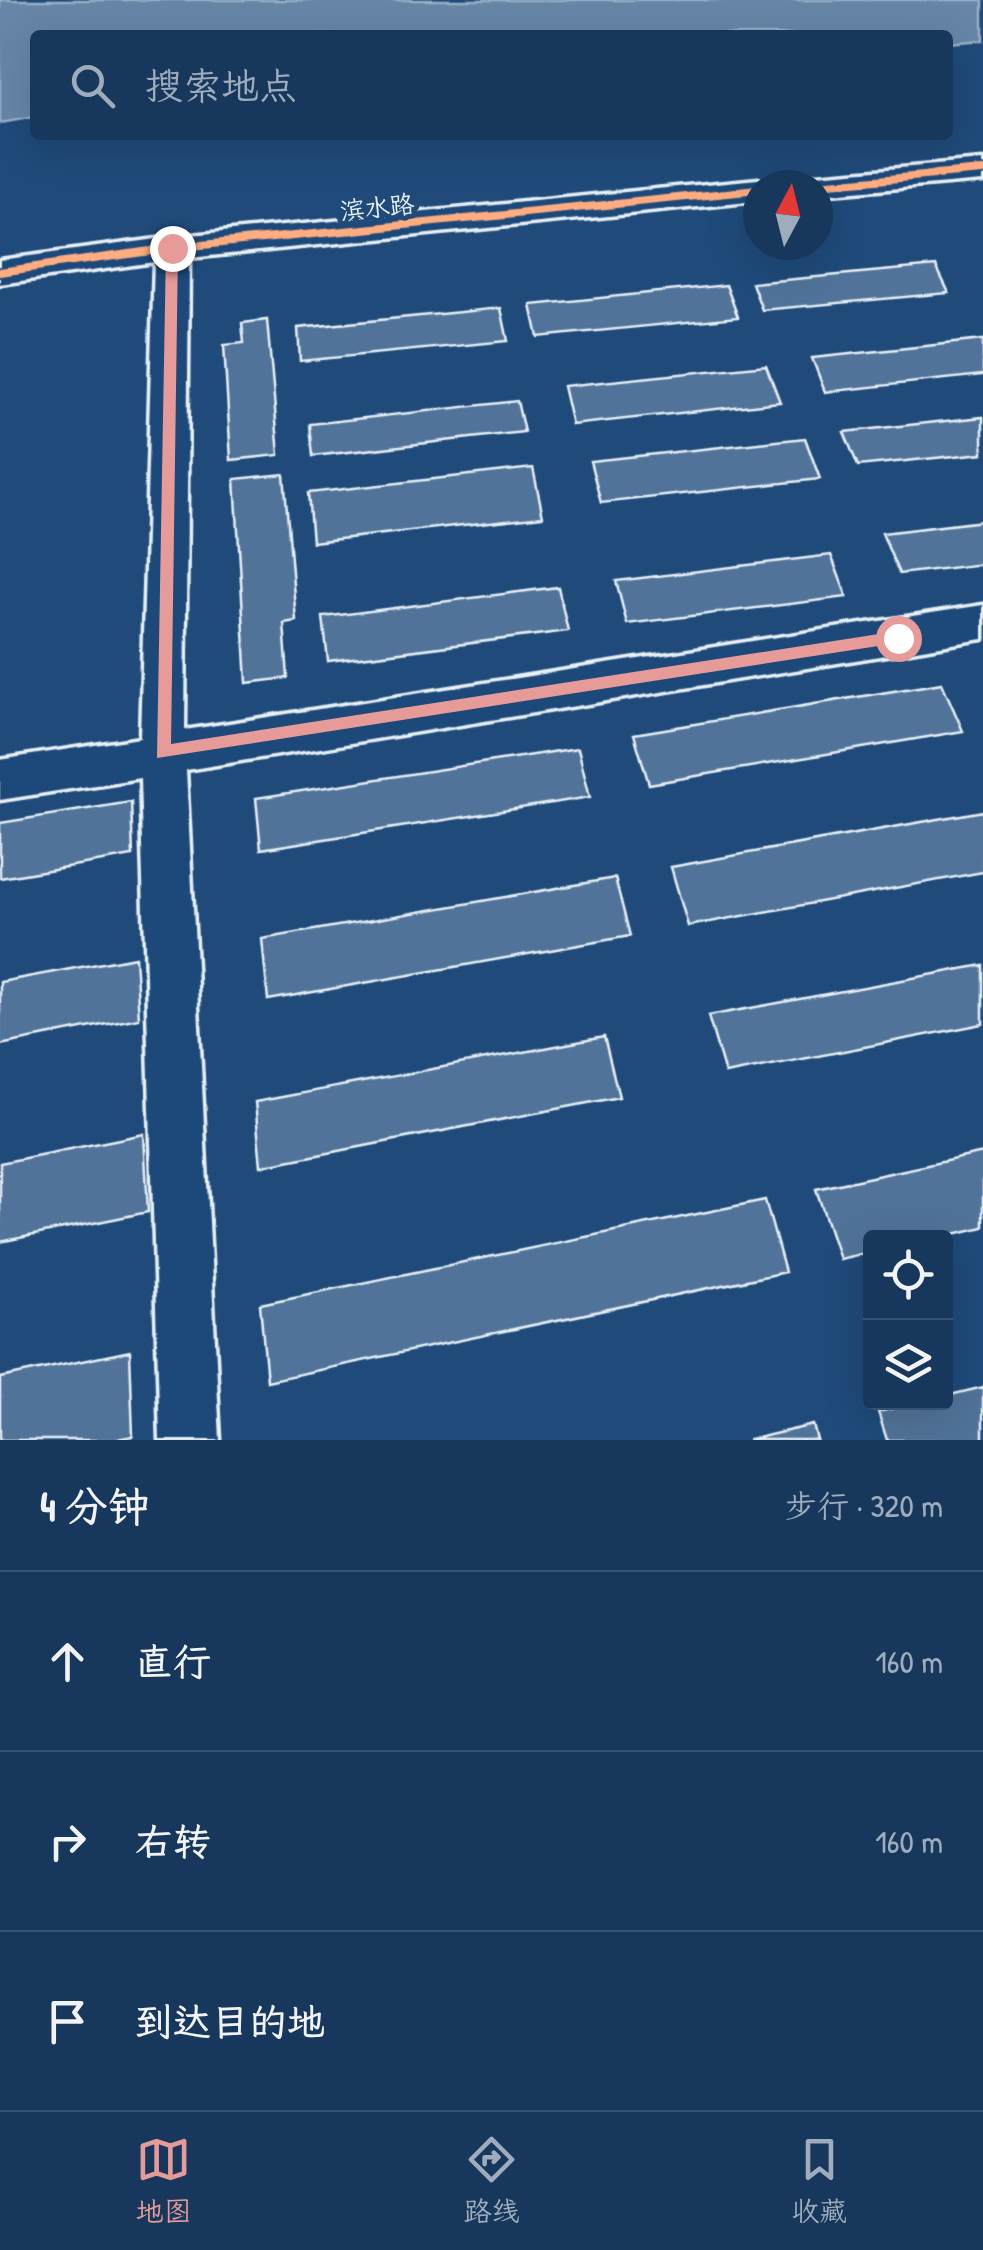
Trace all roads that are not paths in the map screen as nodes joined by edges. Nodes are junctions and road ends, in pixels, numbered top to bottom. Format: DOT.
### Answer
graph roads {
  1 [pos="983,171"];
  2 [pos="833,184"];
  3 [pos="743,191"];
  4 [pos="172,248"];
  5 [pos="0,272"];
  6 [pos="983,622"];
  7 [pos="162,753"];
  8 [pos="0,780"];
  9 [pos="190,1440"];
  1 -- 2 [label="street"];
  3 -- 4 [label="street, 滨水路"];
  4 -- 5 [label="street, 滨水路"];
  4 -- 7 [label="street"];
  6 -- 7 [label="street"];
  7 -- 8 [label="street"];
  7 -- 9 [label="street"];
}
